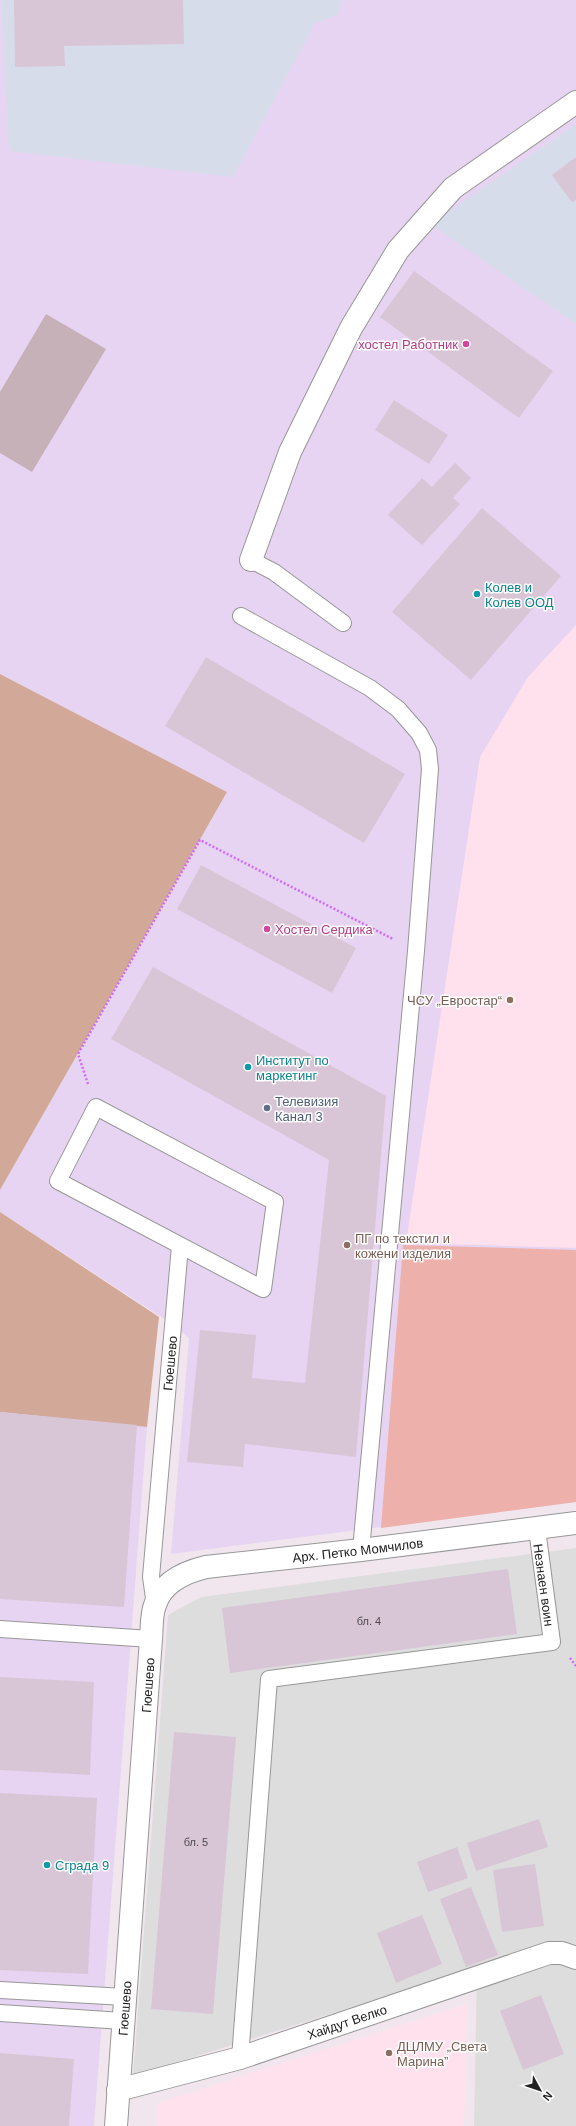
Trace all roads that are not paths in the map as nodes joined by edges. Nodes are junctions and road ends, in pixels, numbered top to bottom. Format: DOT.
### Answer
graph roads {
  1 [pos="576,102"];
  2 [pos="251,560"];
  3 [pos="241,616"];
  4 [pos="342,623"];
  5 [pos="180,1246"];
  6 [pos="576,1524"];
  7 [pos="537,1529"];
  8 [pos="361,1550"];
  9 [pos="155,1605"];
  10 [pos="0,1629"];
  11 [pos="151,1639"];
  12 [pos="575,1957"];
  13 [pos="0,1990"];
  14 [pos="125,1997"];
  15 [pos="0,2013"];
  16 [pos="123,2021"];
  17 [pos="240,2058"];
  18 [pos="118,2090"];
  19 [pos="116,2126"];
  1 -- 2 [label="street"];
  2 -- 4 [label="lane"];
  3 -- 8 [label="lane"];
  5 -- 5 [label="lane"];
  5 -- 9 [label="lane, Гюешево"];
  6 -- 7 [label="street, Арх. Петко Момчилов"];
  7 -- 8 [label="street, Арх. Петко Момчилов"];
  7 -- 17 [label="lane, Незнаен воин"];
  8 -- 9 [label="street, Арх. Петко Момчилов"];
  9 -- 11 [label="street, Гюешево"];
  10 -- 11 [label="lane"];
  11 -- 14 [label="street, Гюешево"];
  12 -- 17 [label="street, Хайдут Велко"];
  13 -- 14 [label="lane"];
  14 -- 16 [label="street, Гюешево"];
  15 -- 16 [label="lane"];
  16 -- 18 [label="street, Гюешево"];
  17 -- 18 [label="street, Хайдут Велко"];
  18 -- 19 [label="street, Гюешево"];
}
